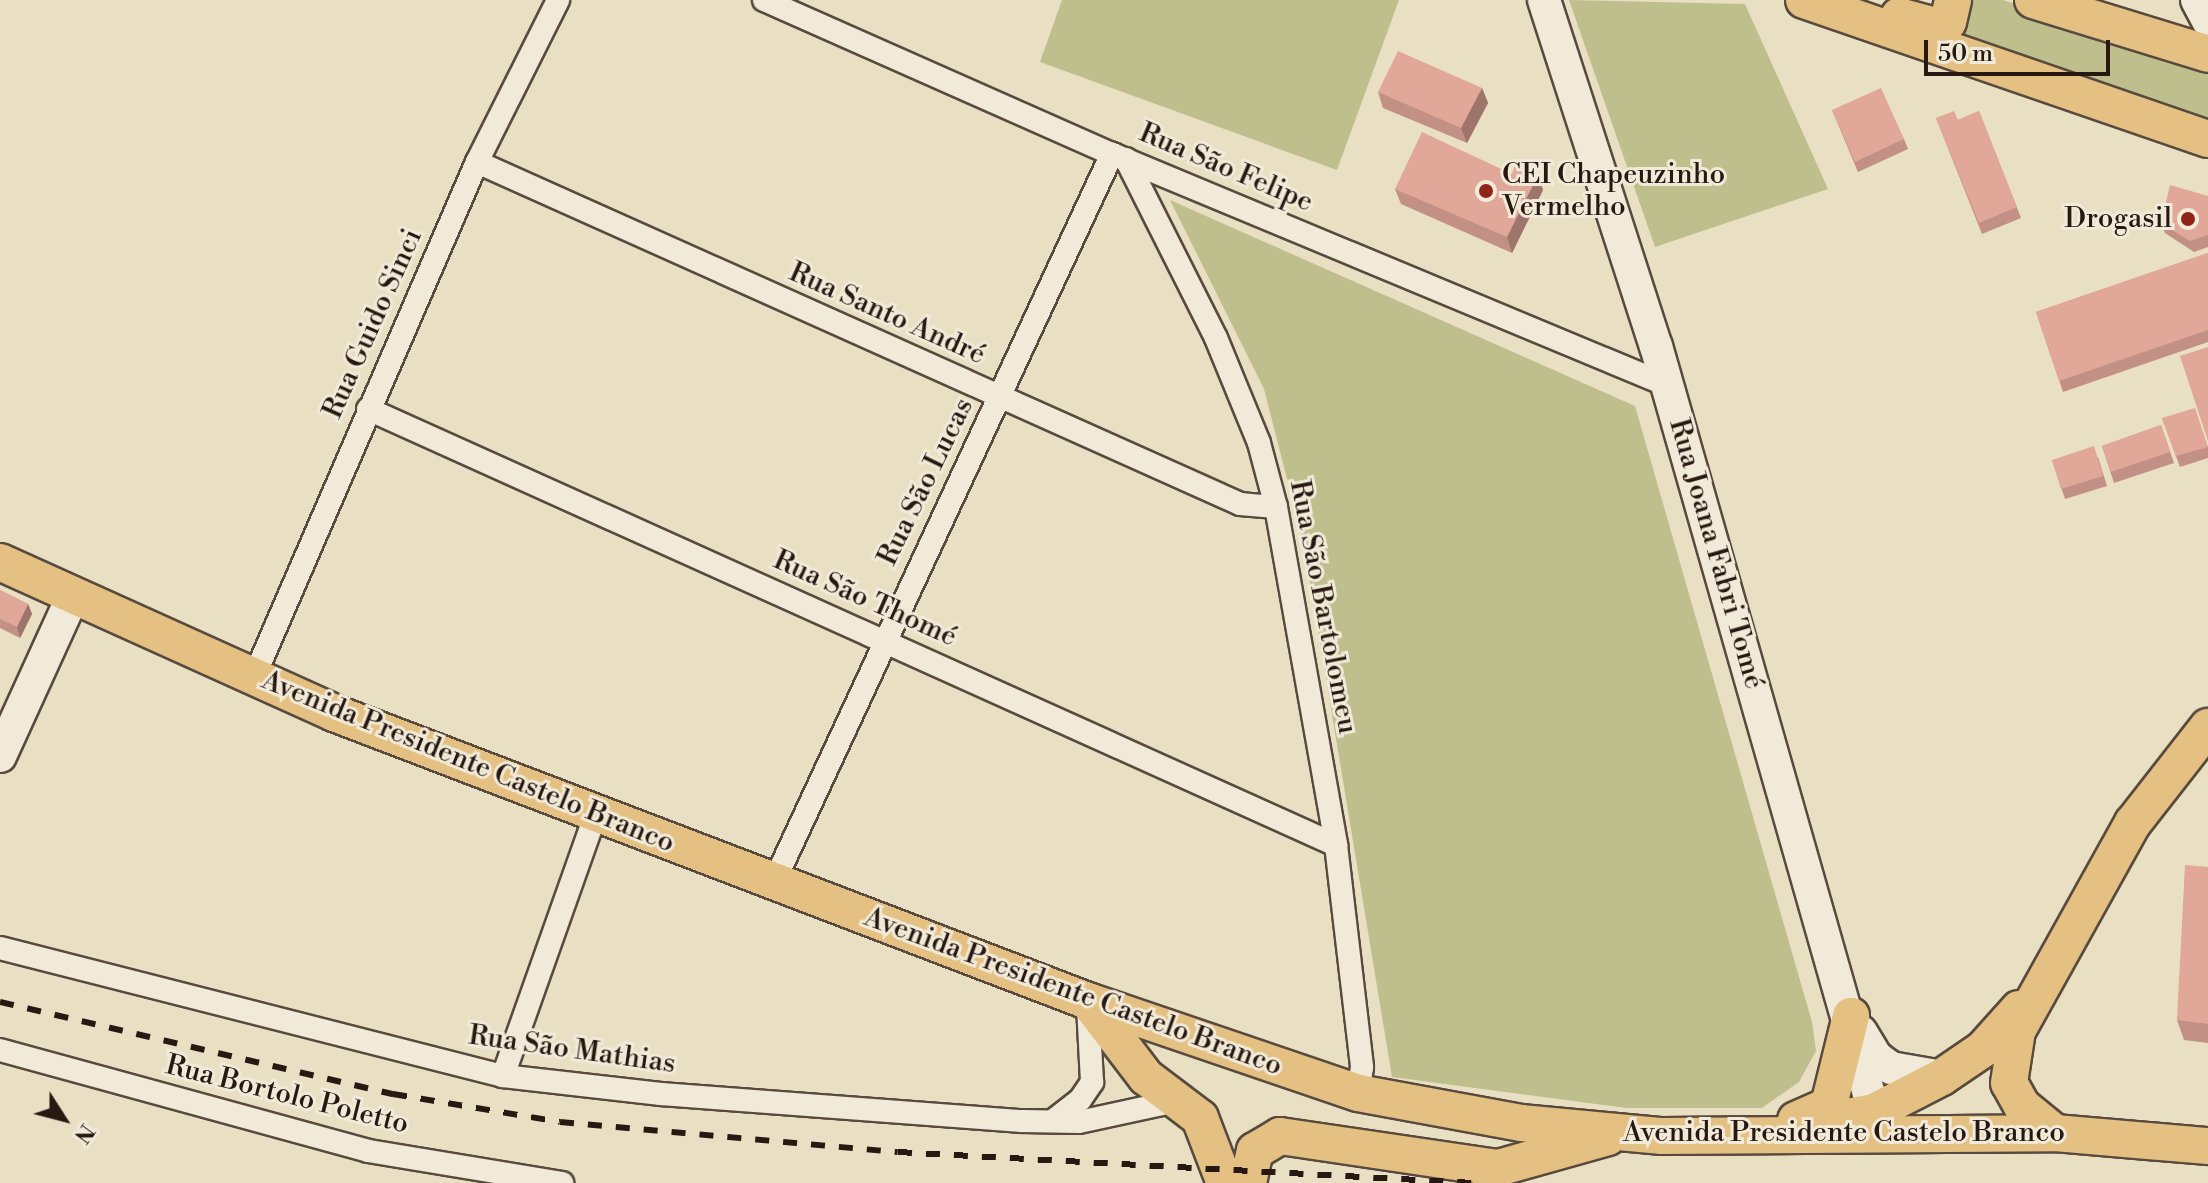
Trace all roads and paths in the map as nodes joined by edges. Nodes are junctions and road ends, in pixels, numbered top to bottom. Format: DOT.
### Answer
graph roads {
  1 [pos="558,0"];
  2 [pos="764,0"];
  3 [pos="1544,0"];
  4 [pos="1953,0"];
  5 [pos="2033,0"];
  6 [pos="2197,0"];
  7 [pos="1819,6"];
  8 [pos="2208,21"];
  9 [pos="2208,54"];
  10 [pos="2208,139"];
  11 [pos="1119,156"];
  12 [pos="477,162"];
  13 [pos="1667,385"];
  14 [pos="1000,398"];
  15 [pos="368,409"];
  16 [pos="1276,507"];
  17 [pos="0,562"];
  18 [pos="72,598"];
  19 [pos="883,639"];
  20 [pos="254,677"];
  21 [pos="2208,727"];
  22 [pos="0,756"];
  23 [pos="596,814"];
  24 [pos="1336,845"];
  25 [pos="774,882"];
  26 [pos="0,948"];
  27 [pos="2039,983"];
  28 [pos="1088,1001"];
  29 [pos="1851,1016"];
  30 [pos="0,1050"];
  31 [pos="503,1076"];
  32 [pos="1942,1077"];
  33 [pos="1358,1093"];
  34 [pos="1181,1100"];
  35 [pos="1874,1112"];
  36 [pos="1054,1120"];
  37 [pos="1773,1131"];
  38 [pos="1622,1133"];
  39 [pos="2055,1133"];
  40 [pos="1840,1138"];
  41 [pos="2208,1146"];
  42 [pos="562,1183"];
  43 [pos="1225,1183"];
  44 [pos="1248,1183"];
  1 -- 12 [label="street, Rua Guido Sinci"];
  2 -- 11 [label="street, Rua São Felipe"];
  3 -- 13 [label="street, Rua Joana Fabri Tomé"];
  4 -- 7 [label="main road"];
  5 -- 9 [label="main road"];
  6 -- 8 [label="street"];
  7 -- 10 [label="main road"];
  11 -- 13 [label="street, Rua São Felipe"];
  11 -- 14 [label="street, Rua São Lucas"];
  11 -- 16 [label="street, Rua São Bartolomeu"];
  12 -- 14 [label="street, Rua Santo André"];
  12 -- 15 [label="street, Rua Guido Sinci"];
  13 -- 29 [label="street, Rua Joana Fabri Tomé"];
  14 -- 16 [label="street, Rua Santo André"];
  14 -- 19 [label="street, Rua São Lucas"];
  15 -- 19 [label="street, Rua São Thomé"];
  15 -- 20 [label="street, Rua Guido Sinci"];
  16 -- 24 [label="street, Rua São Bartolomeu"];
  17 -- 18 [label="main road, Avenida Presidente Castelo Branco"];
  18 -- 20 [label="main road, Avenida Presidente Castelo Branco"];
  18 -- 22 [label="street"];
  19 -- 24 [label="street, Rua São Thomé"];
  19 -- 25 [label="street, Rua São Lucas"];
  20 -- 23 [label="main road, Avenida Presidente Castelo Branco"];
  21 -- 27 [label="main road"];
  23 -- 25 [label="main road, Avenida Presidente Castelo Branco"];
  23 -- 31 [label="street"];
  24 -- 33 [label="street, Rua São Bartolomeu"];
  25 -- 28 [label="main road, Avenida Presidente Castelo Branco"];
  26 -- 31 [label="street, Rua São Mathias"];
  27 -- 32 [label="main road"];
  27 -- 39 [label="main road"];
  28 -- 33 [label="main road, Avenida Presidente Castelo Branco"];
  28 -- 34 [label="main road"];
  28 -- 36 [label="street"];
  29 -- 32 [label="street"];
  29 -- 35 [label="street, Rua Joana Fabri Tomé"];
  29 -- 37 [label="main road"];
  30 -- 42 [label="street, Rua Bortolo Poletto"];
  31 -- 36 [label="street, Rua São Mathias"];
  32 -- 35 [label="main road"];
  33 -- 38 [label="main road, Avenida Presidente Castelo Branco"];
  34 -- 36 [label="street, Rua São Mathias"];
  34 -- 43 [label="main road"];
  35 -- 37 [label="main road"];
  35 -- 40 [label="main road"];
  37 -- 38 [label="main road, Avenida Presidente Castelo Branco"];
  37 -- 40 [label="main road, Avenida Presidente Castelo Branco"];
  38 -- 44 [label="main road"];
  39 -- 40 [label="main road, Avenida Presidente Castelo Branco"];
  39 -- 41 [label="main road, Avenida Presidente Castelo Branco"];
}
